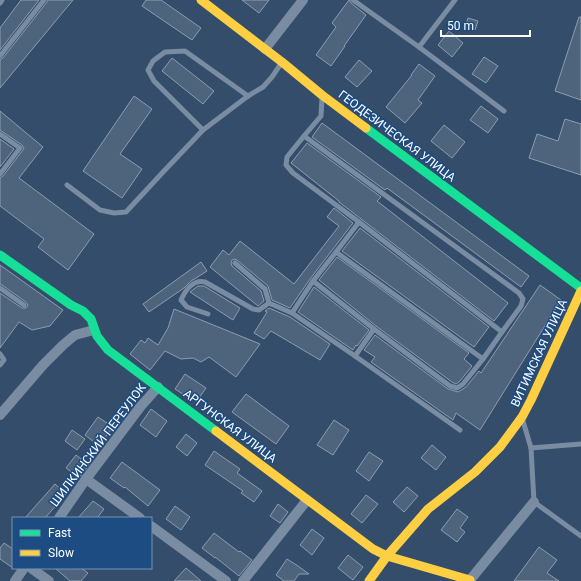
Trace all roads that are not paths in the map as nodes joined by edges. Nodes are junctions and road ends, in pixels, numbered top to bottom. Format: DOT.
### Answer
graph roads {
  1 [pos="2,0"];
  2 [pos="44,0"];
  3 [pos="201,0"];
  4 [pos="303,0"];
  5 [pos="353,0"];
  6 [pos="455,0"];
  7 [pos="0,3"];
  8 [pos="419,47"];
  9 [pos="266,49"];
  10 [pos="0,56"];
  11 [pos="282,62"];
  12 [pos="322,95"];
  13 [pos="248,96"];
  14 [pos="504,111"];
  15 [pos="203,130"];
  16 [pos="0,134"];
  17 [pos="304,136"];
  18 [pos="0,174"];
  19 [pos="67,185"];
  20 [pos="359,222"];
  21 [pos="336,252"];
  22 [pos="0,255"];
  23 [pos="235,264"];
  24 [pos="313,281"];
  25 [pos="0,288"];
  26 [pos="581,288"];
  27 [pos="581,291"];
  28 [pos="269,302"];
  29 [pos="24,305"];
  30 [pos="208,314"];
  31 [pos="292,314"];
  32 [pos="374,329"];
  33 [pos="94,330"];
  34 [pos="502,332"];
  35 [pos="0,354"];
  36 [pos="355,356"];
  37 [pos="482,359"];
  38 [pos="0,365"];
  39 [pos="158,387"];
  40 [pos="0,415"];
  41 [pos="522,417"];
  42 [pos="460,430"];
  43 [pos="581,444"];
  44 [pos="531,448"];
  45 [pos="86,479"];
  46 [pos="307,500"];
  47 [pos="534,502"];
  48 [pos="60,517"];
  49 [pos="139,517"];
  50 [pos="152,527"];
  51 [pos="581,536"];
  52 [pos="387,556"];
  53 [pos="23,569"];
  54 [pos="32,569"];
  55 [pos="470,580"];
  56 [pos="15,581"];
  57 [pos="48,581"];
  58 [pos="226,581"];
  59 [pos="243,581"];
  60 [pos="369,581"];
  1 -- 7 [label="lane"];
  2 -- 10 [label="lane"];
  3 -- 9 [label="street, ГЕОДЕЗИЧЕСКАЯ УЛИЦА"];
  4 -- 9 [label="street"];
  5 -- 8 [label="lane"];
  6 -- 8 [label="lane"];
  8 -- 14 [label="lane"];
  9 -- 11 [label="street, ГЕОДЕЗИЧЕСКАЯ УЛИЦА"];
  11 -- 12 [label="street, ГЕОДЕЗИЧЕСКАЯ УЛИЦА"];
  11 -- 13 [label="lane"];
  12 -- 17 [label="lane"];
  12 -- 26 [label="street, ГЕОДЕЗИЧЕСКАЯ УЛИЦА"];
  13 -- 15 [label="lane"];
  13 -- 15 [label="lane"];
  15 -- 19 [label="lane"];
  16 -- 18 [label="lane"];
  17 -- 20 [label="lane"];
  17 -- 34 [label="lane"];
  20 -- 21 [label="lane"];
  20 -- 34 [label="lane"];
  21 -- 24 [label="lane"];
  21 -- 37 [label="lane"];
  22 -- 33 [label="street, АРГУНСКАЯ УЛИЦА"];
  23 -- 28 [label="lane"];
  24 -- 31 [label="lane"];
  24 -- 32 [label="lane"];
  25 -- 29 [label="lane"];
  27 -- 41 [label="street, ВИТИМСКАЯ УЛИЦА"];
  28 -- 30 [label="lane"];
  28 -- 31 [label="lane"];
  31 -- 36 [label="lane"];
  32 -- 36 [label="lane"];
  32 -- 37 [label="lane"];
  33 -- 39 [label="street, АРГУНСКАЯ УЛИЦА"];
  33 -- 40 [label="street"];
  34 -- 37 [label="lane"];
  35 -- 38 [label="lane"];
  36 -- 42 [label="lane"];
  39 -- 45 [label="street, ШИЛКИНСКИЙ ПЕРЕУЛОК"];
  39 -- 46 [label="street, АРГУНСКАЯ УЛИЦА"];
  41 -- 44 [label="lane"];
  41 -- 52 [label="street, ВИТИМСКАЯ УЛИЦА"];
  43 -- 44 [label="lane"];
  44 -- 47 [label="lane"];
  45 -- 48 [label="street, ШИЛКИНСКИЙ ПЕРЕУЛОК"];
  45 -- 49 [label="street"];
  46 -- 52 [label="street, АРГУНСКАЯ УЛИЦА"];
  46 -- 59 [label="street"];
  47 -- 51 [label="lane"];
  47 -- 55 [label="street"];
  50 -- 58 [label="street"];
  52 -- 55 [label="street, АРГУНСКАЯ УЛИЦА"];
  52 -- 60 [label="street, ВИТИМСКАЯ УЛИЦА"];
  53 -- 56 [label="street"];
  54 -- 57 [label="street"];
}
